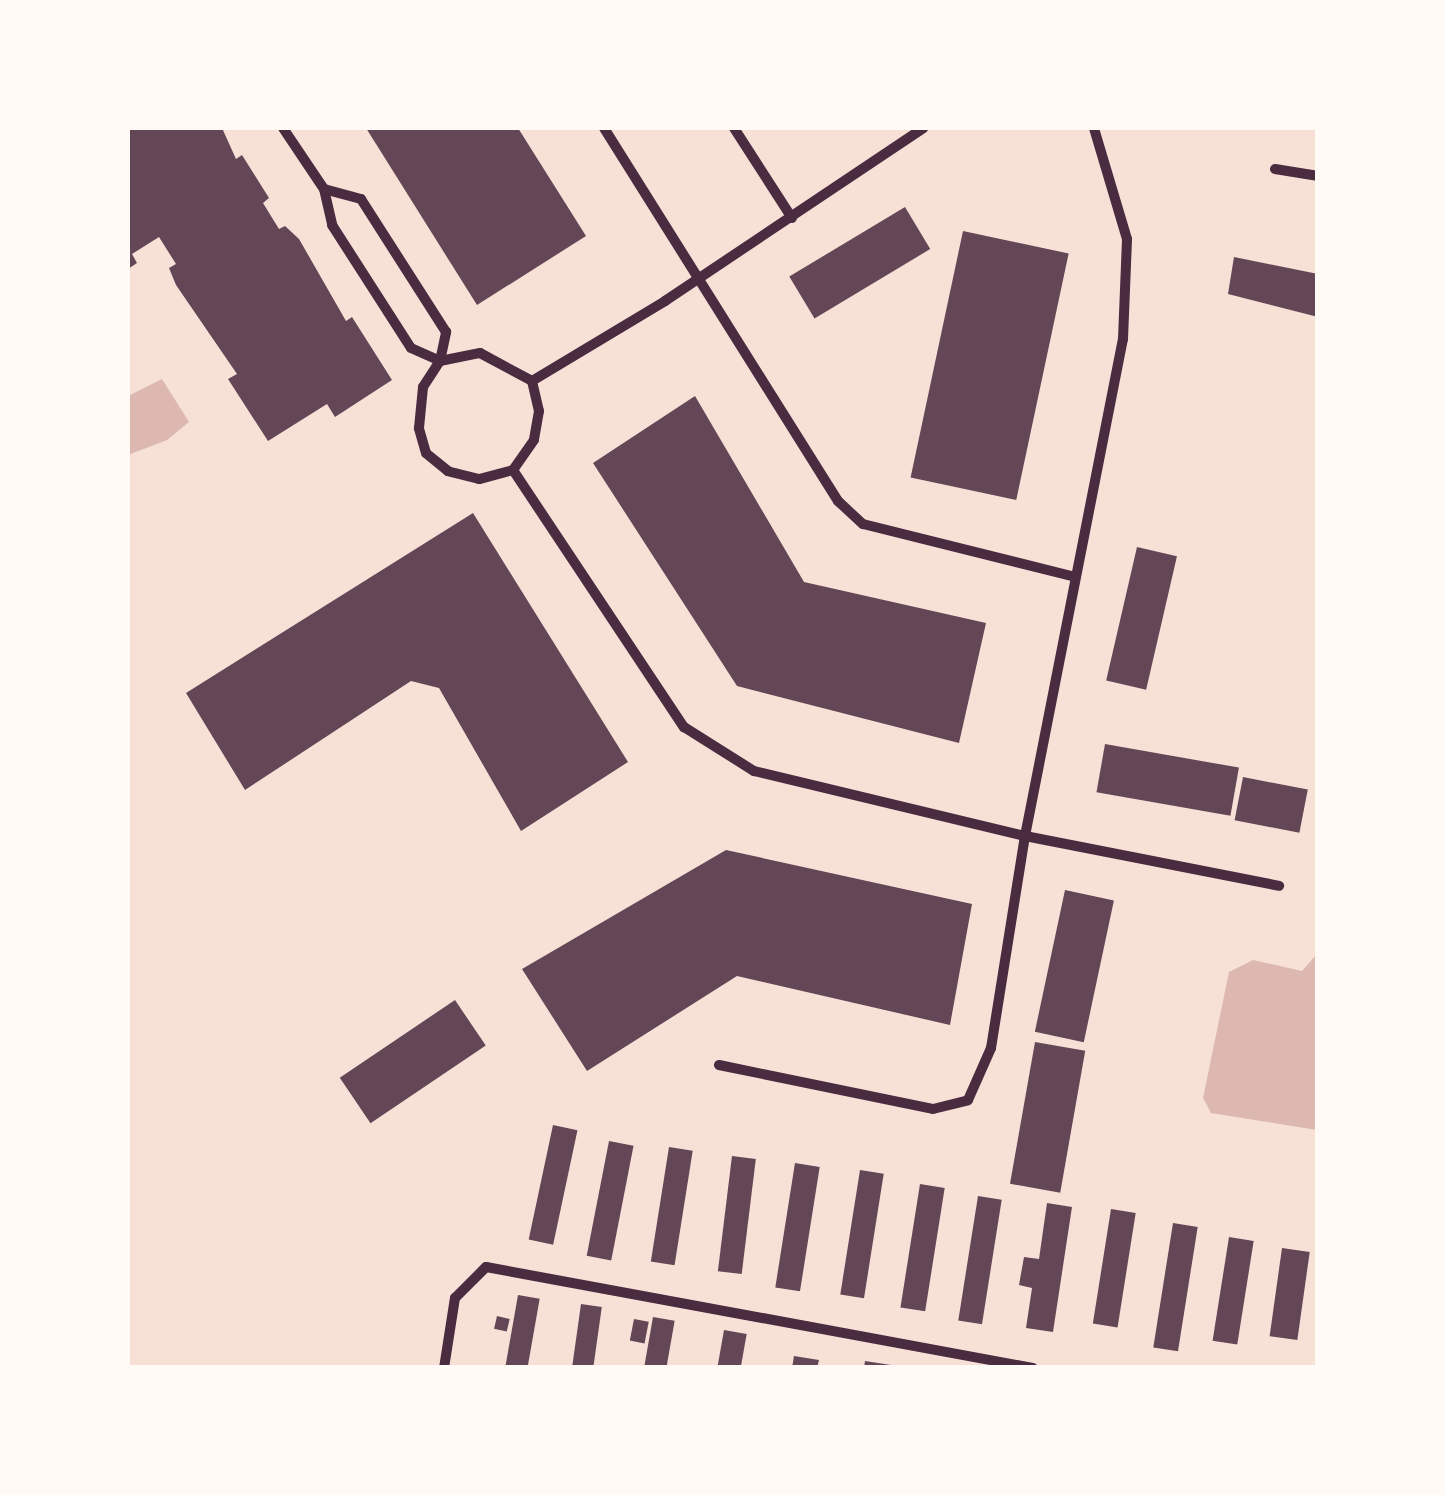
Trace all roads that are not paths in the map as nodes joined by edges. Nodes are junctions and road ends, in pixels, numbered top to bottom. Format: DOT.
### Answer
graph roads {
  1 [pos="282,128"];
  2 [pos="604,128"];
  3 [pos="734,128"];
  4 [pos="923,128"];
  5 [pos="1094,128"];
  6 [pos="1275,168"];
  7 [pos="1318,176"];
  8 [pos="324,189"];
  9 [pos="792,218"];
  10 [pos="700,279"];
  11 [pos="438,359"];
  12 [pos="532,380"];
  13 [pos="512,470"];
  14 [pos="1076,577"];
  15 [pos="1025,836"];
  16 [pos="1279,886"];
  17 [pos="718,1065"];
  18 [pos="444,1368"];
  19 [pos="1033,1368"];
  1 -- 8 [label="street"];
  2 -- 10 [label="street"];
  3 -- 9 [label="street"];
  4 -- 9 [label="street"];
  5 -- 14 [label="street"];
  6 -- 7 [label="street"];
  8 -- 11 [label="street"];
  8 -- 11 [label="street"];
  9 -- 10 [label="street"];
  10 -- 12 [label="street"];
  10 -- 14 [label="street"];
  11 -- 12 [label="street"];
  11 -- 13 [label="street"];
  12 -- 13 [label="street"];
  13 -- 15 [label="street"];
  14 -- 15 [label="street"];
  15 -- 16 [label="street"];
  15 -- 17 [label="street"];
  18 -- 19 [label="street"];
}
